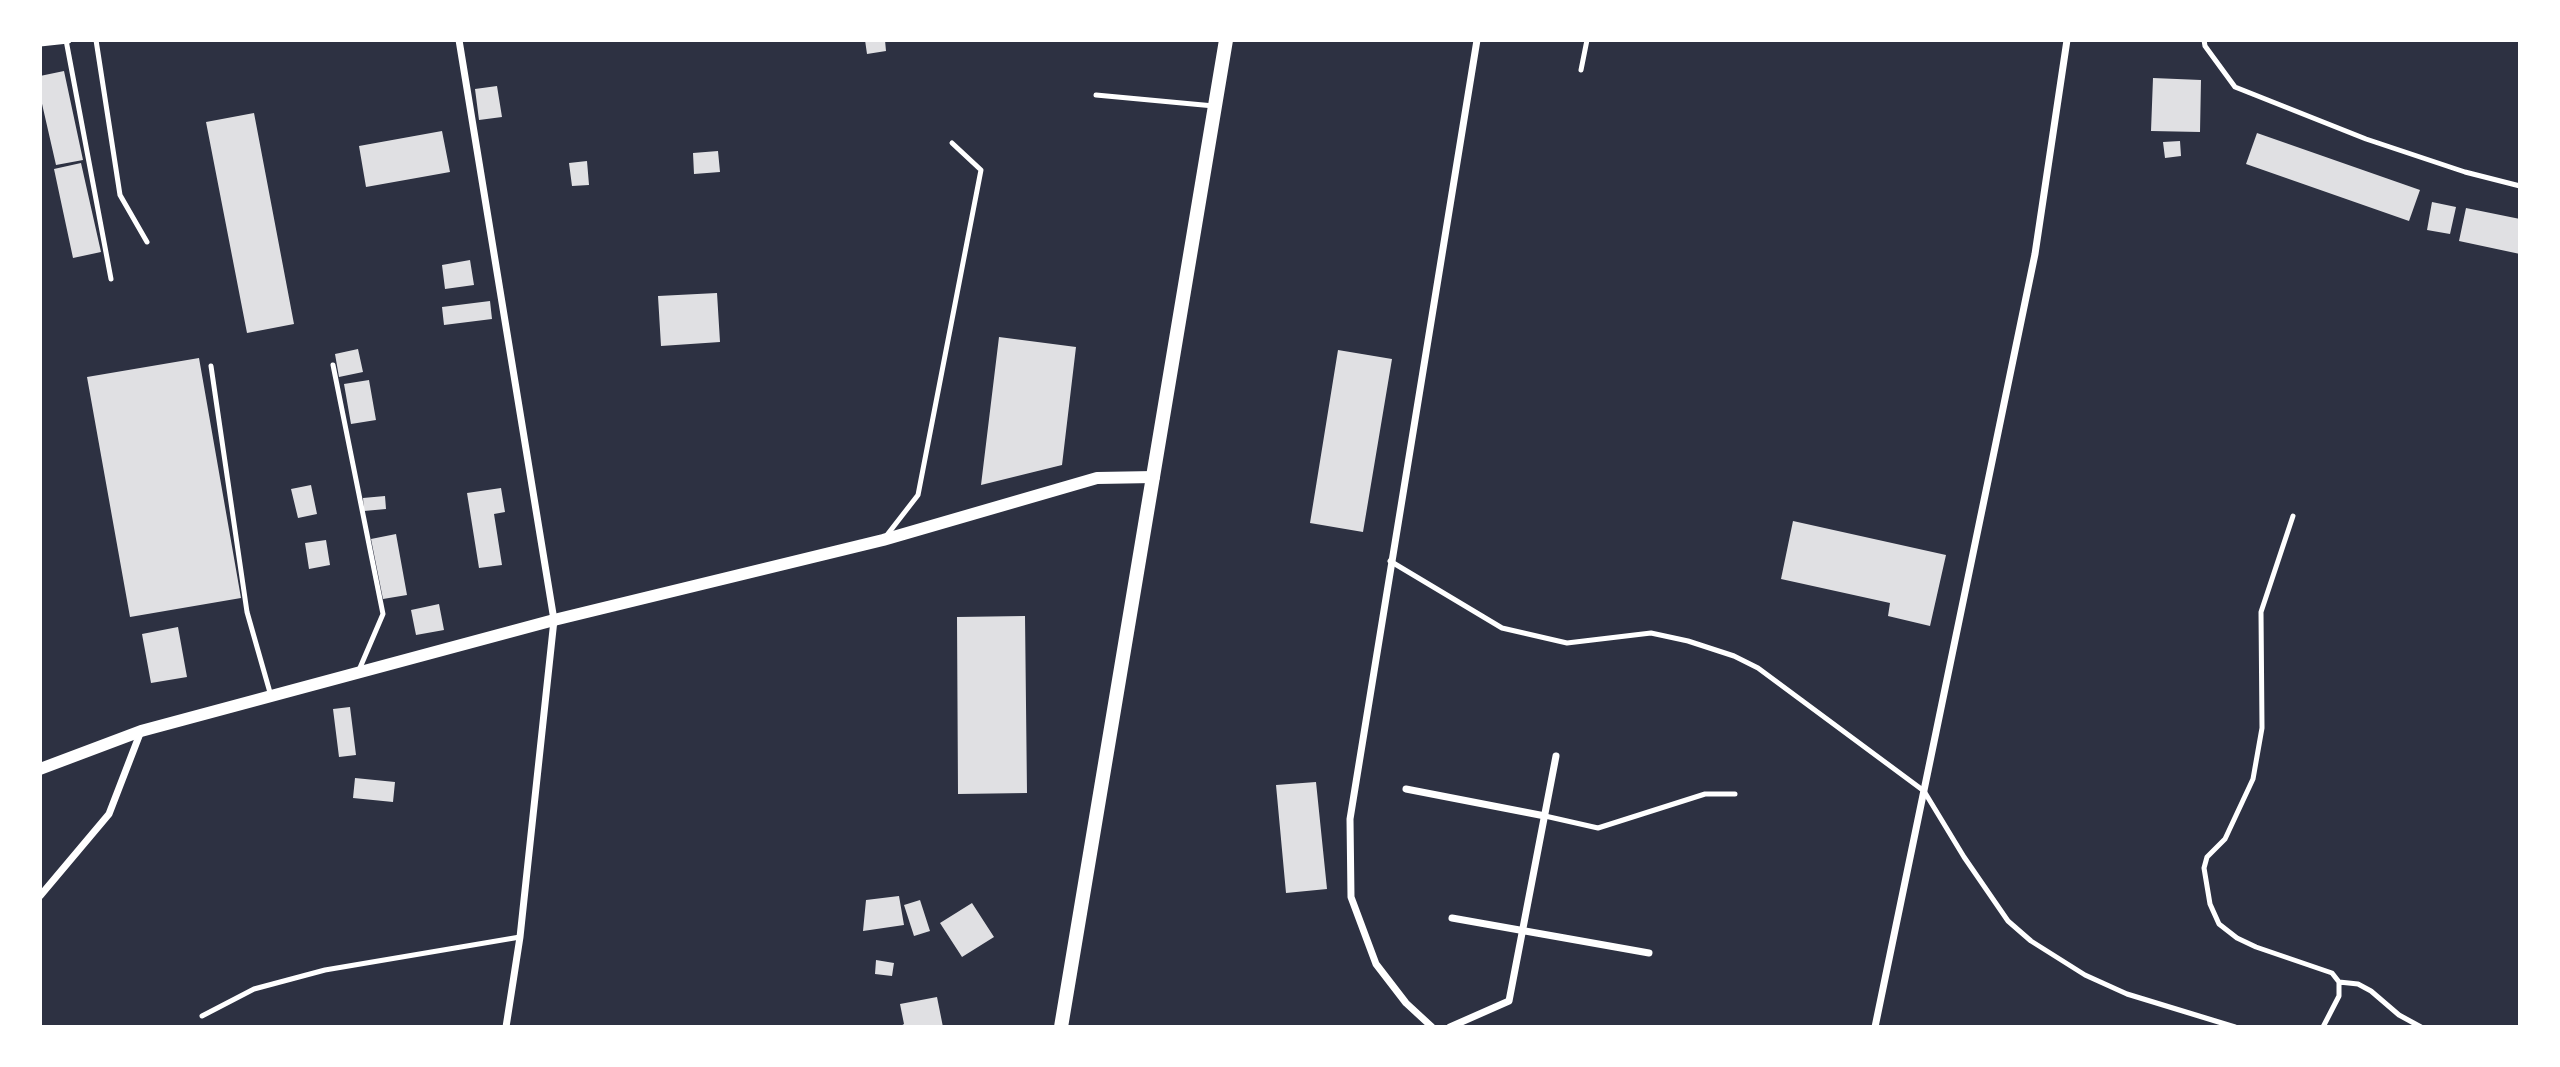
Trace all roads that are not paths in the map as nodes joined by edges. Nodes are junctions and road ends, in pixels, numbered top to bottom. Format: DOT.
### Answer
graph roads {
  1 [pos="67,40"];
  2 [pos="96,40"];
  3 [pos="459,40"];
  4 [pos="1226,40"];
  5 [pos="1477,40"];
  6 [pos="1587,40"];
  7 [pos="2067,40"];
  8 [pos="2204,40"];
  9 [pos="40,43"];
  10 [pos="1581,70"];
  11 [pos="1096,95"];
  12 [pos="1214,106"];
  13 [pos="952,144"];
  14 [pos="2520,186"];
  15 [pos="147,242"];
  16 [pos="111,279"];
  17 [pos="332,365"];
  18 [pos="211,366"];
  19 [pos="1153,477"];
  20 [pos="2293,516"];
  21 [pos="883,540"];
  22 [pos="1390,561"];
  23 [pos="554,620"];
  24 [pos="358,673"];
  25 [pos="271,696"];
  26 [pos="141,731"];
  27 [pos="1556,756"];
  28 [pos="40,769"];
  29 [pos="1406,789"];
  30 [pos="1924,791"];
  31 [pos="1735,794"];
  32 [pos="1545,816"];
  33 [pos="40,896"];
  34 [pos="1452,918"];
  35 [pos="1524,930"];
  36 [pos="520,937"];
  37 [pos="1649,953"];
  38 [pos="2339,982"];
  39 [pos="202,1016"];
  40 [pos="506,1027"];
  41 [pos="1061,1027"];
  42 [pos="1432,1027"];
  43 [pos="1450,1027"];
  44 [pos="1875,1027"];
  45 [pos="2235,1027"];
  46 [pos="2323,1027"];
  47 [pos="2421,1027"];
  1 -- 9 [label="street"];
  1 -- 16 [label="lane"];
  2 -- 15 [label="lane"];
  3 -- 23 [label="street"];
  4 -- 12 [label="main road"];
  5 -- 22 [label="street"];
  6 -- 10 [label="lane"];
  7 -- 30 [label="street"];
  8 -- 14 [label="lane"];
  11 -- 12 [label="lane"];
  12 -- 19 [label="main road"];
  13 -- 21 [label="lane"];
  17 -- 24 [label="lane"];
  18 -- 25 [label="lane"];
  19 -- 21 [label="street"];
  19 -- 41 [label="main road"];
  20 -- 38 [label="lane"];
  21 -- 23 [label="street"];
  22 -- 30 [label="lane"];
  22 -- 42 [label="street"];
  23 -- 24 [label="street"];
  23 -- 36 [label="street"];
  24 -- 25 [label="street"];
  25 -- 26 [label="street"];
  26 -- 28 [label="street"];
  26 -- 33 [label="street"];
  27 -- 32 [label="street"];
  29 -- 32 [label="street"];
  30 -- 44 [label="street"];
  30 -- 45 [label="lane"];
  31 -- 32 [label="lane"];
  32 -- 35 [label="street"];
  34 -- 35 [label="street"];
  35 -- 37 [label="street"];
  35 -- 43 [label="street"];
  36 -- 39 [label="lane"];
  36 -- 40 [label="street"];
  38 -- 46 [label="lane"];
  38 -- 47 [label="lane"];
}
